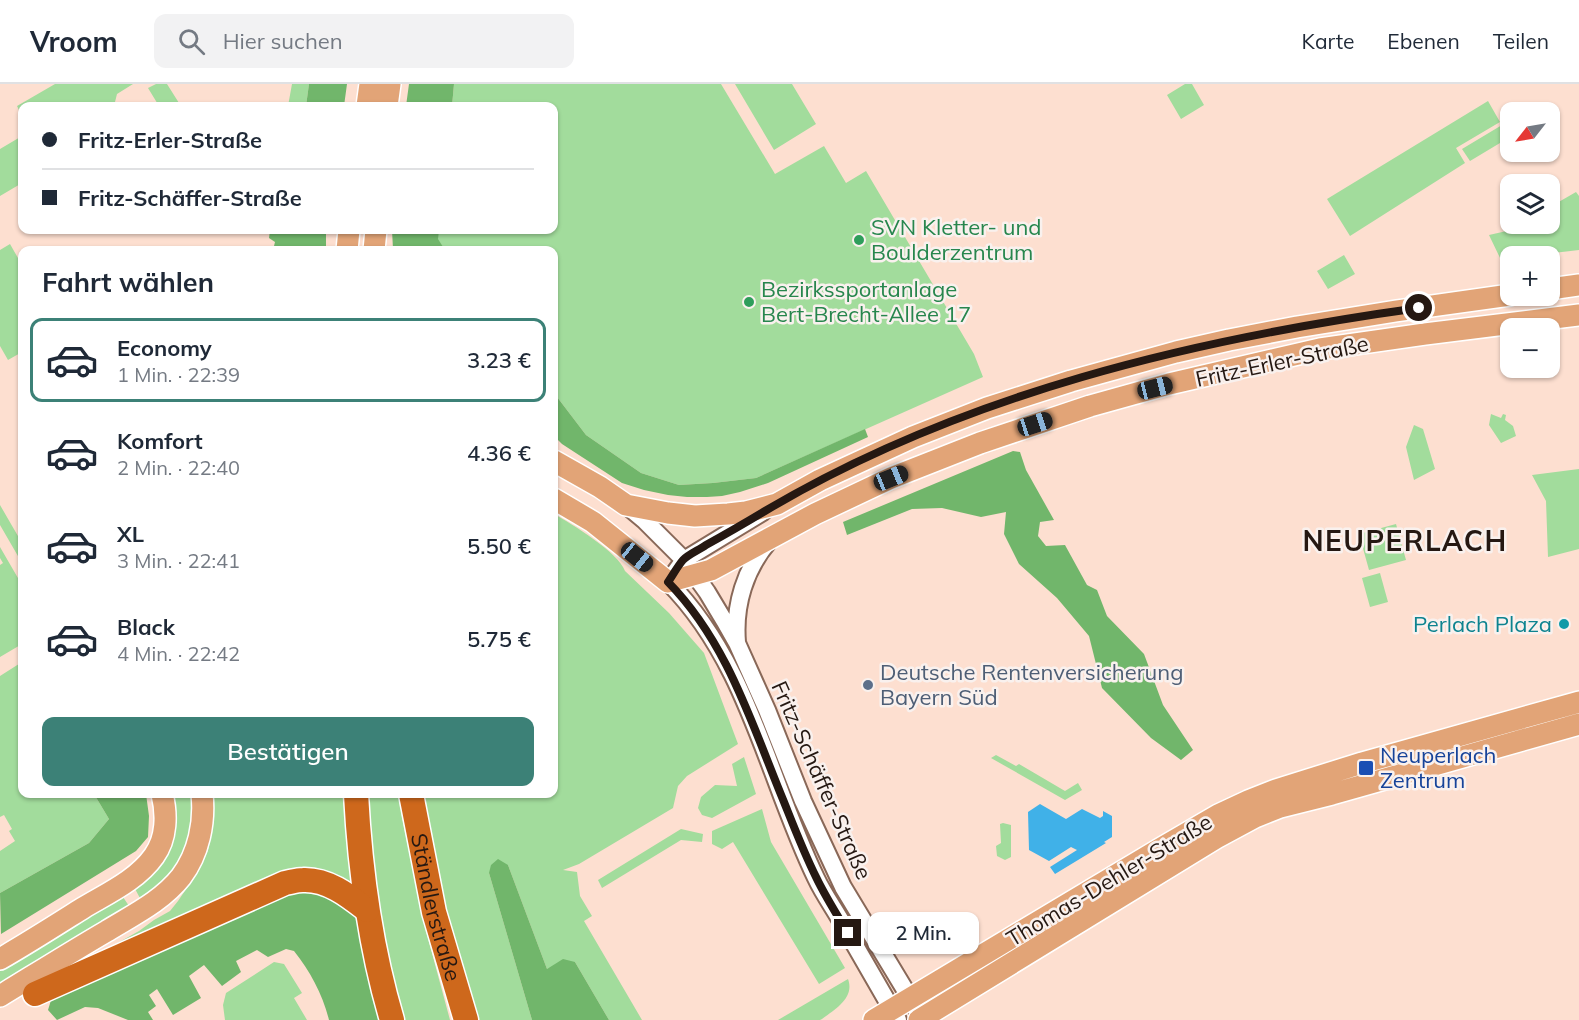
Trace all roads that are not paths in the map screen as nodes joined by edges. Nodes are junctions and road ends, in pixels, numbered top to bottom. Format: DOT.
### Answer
graph roads {
  1 [pos="370,84"];
  2 [pos="390,84"];
  3 [pos="367,102"];
  4 [pos="388,102"];
  5 [pos="1579,285"];
  6 [pos="1560,288"];
  7 [pos="1500,296"];
  8 [pos="1579,315"];
  9 [pos="1176,351"];
  10 [pos="1170,384"];
  11 [pos="558,462"];
  12 [pos="558,501"];
  13 [pos="777,504"];
  14 [pos="626,506"];
  15 [pos="773,536"];
  16 [pos="689,567"];
  17 [pos="668,582"];
  18 [pos="737,643"];
  19 [pos="1579,702"];
  20 [pos="1579,724"];
  21 [pos="1316,788"];
  22 [pos="163,798"];
  23 [pos="202,798"];
  24 [pos="356,798"];
  25 [pos="412,798"];
  26 [pos="118,887"];
  27 [pos="367,910"];
  28 [pos="134,914"];
  29 [pos="0,959"];
  30 [pos="35,994"];
  31 [pos="0,996"];
  32 [pos="910,998"];
  33 [pos="0,1010"];
  34 [pos="888,1016"];
  35 [pos="921,1019"];
  36 [pos="392,1020"];
  37 [pos="466,1020"];
  1 -- 3 [label="main road"];
  2 -- 4 [label="main road"];
  5 -- 6 [label="main road"];
  7 -- 9 [label="main road, Fritz-Erler-Straße"];
  8 -- 10 [label="main road, Fritz-Erler-Straße"];
  9 -- 10 [label="main road"];
  9 -- 13 [label="main road, Fritz-Erler-Straße"];
  10 -- 15 [label="main road, Fritz-Erler-Straße"];
  11 -- 14 [label="main road"];
  12 -- 17 [label="main road"];
  13 -- 14 [label="main road"];
  13 -- 16 [label="street, Fritz-Erler-Straße"];
  14 -- 16 [label="street, Fritz-Schäffer-Straße"];
  15 -- 16 [label="main road, Fritz-Erler-Straße"];
  15 -- 18 [label="street"];
  16 -- 17 [label="main road, Fritz-Erler-Straße"];
  16 -- 18 [label="street, Fritz-Schäffer-Straße"];
  17 -- 34 [label="street, Fritz-Schäffer-Straße"];
  18 -- 32 [label="street, Fritz-Schäffer-Straße"];
  19 -- 21 [label="main road, Thomas-Dehler-Straße"];
  20 -- 21 [label="main road, Thomas-Dehler-Straße"];
  21 -- 32 [label="main road, Thomas-Dehler-Straße"];
  21 -- 35 [label="main road, Thomas-Dehler-Straße"];
  22 -- 26 [label="main road"];
  23 -- 28 [label="main road"];
  24 -- 27 [label="highway"];
  25 -- 37 [label="highway, Ständlerstraße"];
  26 -- 28 [label="main road"];
  26 -- 29 [label="main road"];
  27 -- 30 [label="highway"];
  27 -- 36 [label="highway"];
  28 -- 31 [label="main road"];
  30 -- 33 [label="main road"];
  32 -- 34 [label="main road, Thomas-Dehler-Straße"];
  32 -- 35 [label="street, Fritz-Schäffer-Straße"];
}
